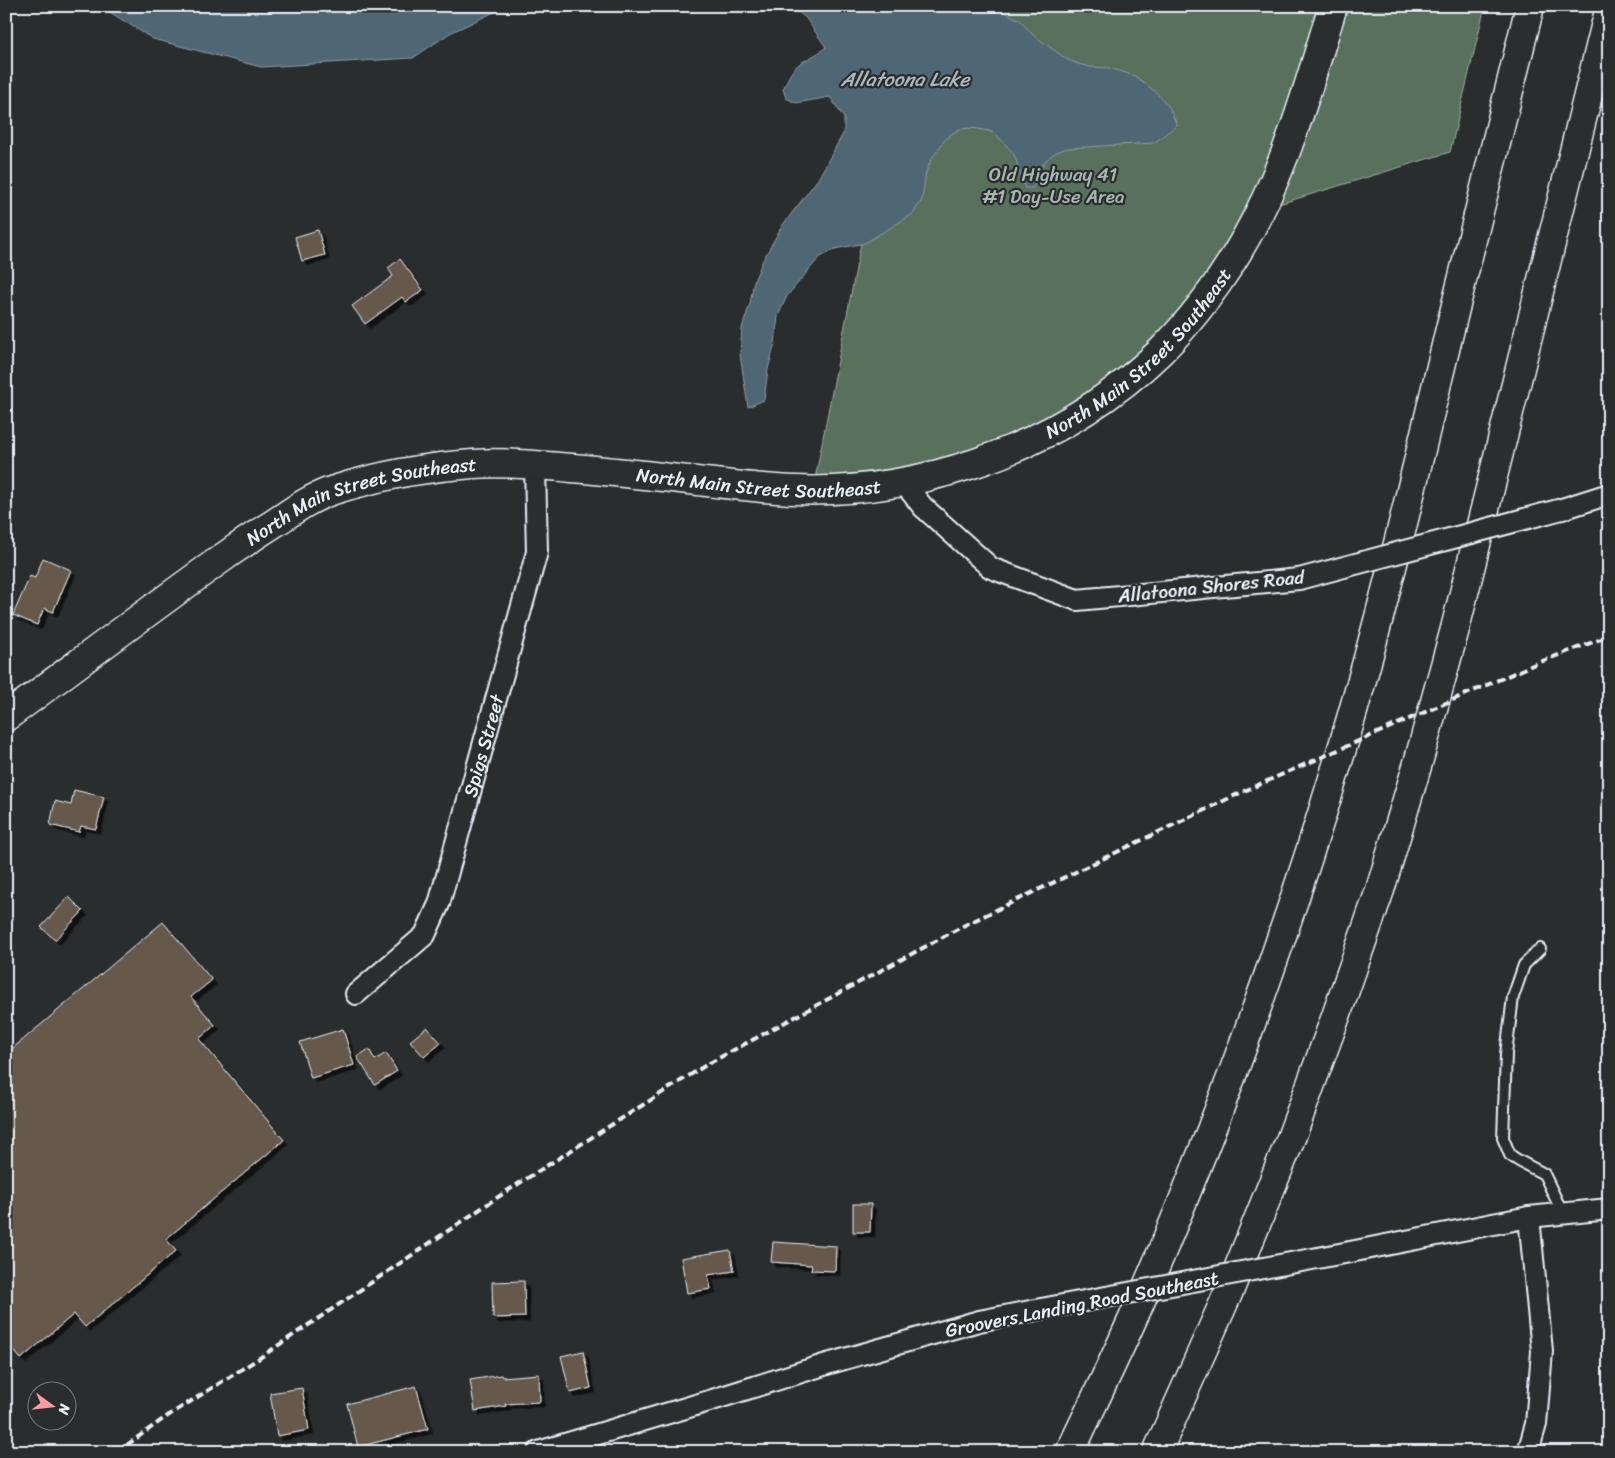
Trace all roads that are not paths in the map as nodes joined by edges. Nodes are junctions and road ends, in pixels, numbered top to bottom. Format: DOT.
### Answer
graph roads {
  1 [pos="1333,6"];
  2 [pos="1530,6"];
  3 [pos="1609,11"];
  4 [pos="535,465"];
  5 [pos="903,482"];
  6 [pos="1609,494"];
  7 [pos="6,717"];
  8 [pos="1540,949"];
  9 [pos="356,994"];
  10 [pos="1609,1209"];
  11 [pos="1563,1214"];
  12 [pos="1529,1217"];
  13 [pos="538,1452"];
  14 [pos="1070,1452"];
  15 [pos="1157,1452"];
  16 [pos="1528,1452"];
  1 -- 5 [label="main road, North Main Street Southeast"];
  2 -- 14 [label="main road"];
  3 -- 15 [label="main road"];
  4 -- 5 [label="main road, North Main Street Southeast"];
  4 -- 7 [label="main road, North Main Street Southeast"];
  4 -- 9 [label="street, Spigs Street"];
  5 -- 6 [label="street, Allatoona Shores Road, bridge"];
  8 -- 11 [label="lane"];
  10 -- 11 [label="street, Groovers Landing Road Southeast"];
  11 -- 12 [label="street, Groovers Landing Road Southeast"];
  12 -- 13 [label="street, Groovers Landing Road Southeast, bridge"];
  12 -- 16 [label="street"];
}
